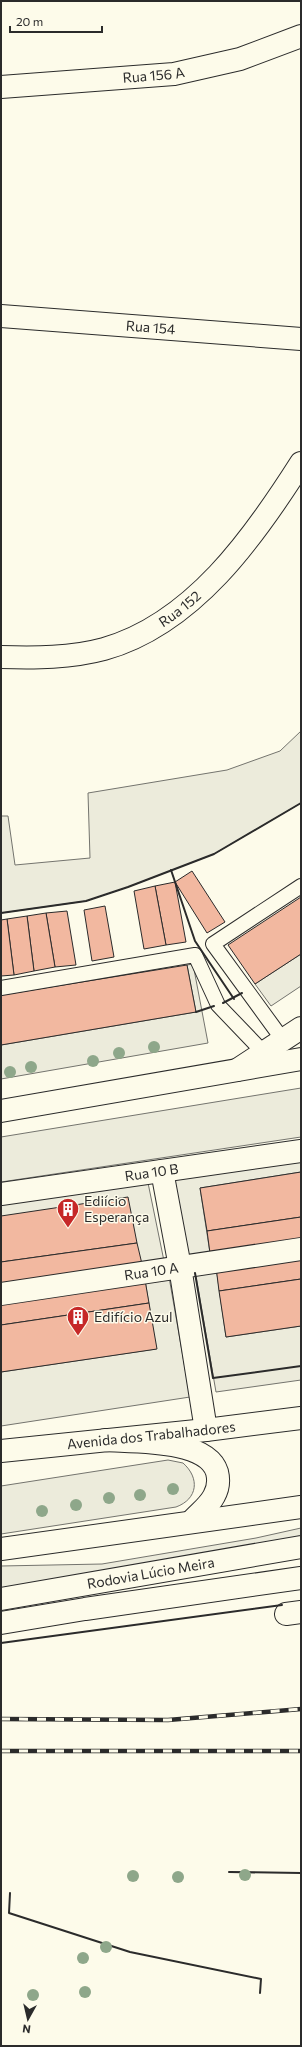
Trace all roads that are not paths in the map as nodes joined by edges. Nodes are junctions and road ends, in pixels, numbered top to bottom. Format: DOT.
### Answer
graph roads {
  1 [pos="301,36"];
  2 [pos="1,87"];
  3 [pos="1,316"];
  4 [pos="301,339"];
  5 [pos="301,463"];
  6 [pos="1,657"];
  7 [pos="301,886"];
  8 [pos="1,988"];
  9 [pos="301,1028"];
  10 [pos="283,1040"];
  11 [pos="264,1052"];
  12 [pos="301,1059"];
  13 [pos="237,1070"];
  14 [pos="1,1111"];
  15 [pos="301,1151"];
  16 [pos="162,1171"];
  17 [pos="1,1194"];
  18 [pos="301,1249"];
  19 [pos="180,1267"];
  20 [pos="1,1294"];
  21 [pos="301,1418"];
  22 [pos="206,1430"];
  23 [pos="105,1440"];
  24 [pos="1,1451"];
  25 [pos="301,1507"];
  26 [pos="192,1521"];
  27 [pos="301,1548"];
  28 [pos="1,1549"];
  29 [pos="301,1578"];
  30 [pos="1,1599"];
  31 [pos="1,1623"];
  1 -- 2 [label="street, Rua 156 A"];
  3 -- 4 [label="street, Rua 154"];
  5 -- 6 [label="street, Rua 152"];
  7 -- 10 [label="lane"];
  8 -- 11 [label="lane"];
  9 -- 10 [label="street"];
  10 -- 11 [label="street"];
  11 -- 13 [label="street"];
  12 -- 13 [label="street"];
  13 -- 14 [label="street"];
  15 -- 16 [label="street, Rua 10 B"];
  16 -- 17 [label="street, Rua 10 B"];
  16 -- 19 [label="street"];
  18 -- 19 [label="street, Rua 10 A"];
  19 -- 20 [label="street, Rua 10 A"];
  19 -- 22 [label="street"];
  21 -- 22 [label="street, Avenida dos Trabalhadores"];
  22 -- 23 [label="street, Avenida dos Trabalhadores"];
  23 -- 24 [label="street, Avenida dos Trabalhadores"];
  23 -- 26 [label="street"];
  25 -- 26 [label="street"];
  26 -- 28 [label="street"];
  27 -- 30 [label="street, Rodovia Lúcio Meira"];
  29 -- 31 [label="street"];
}
